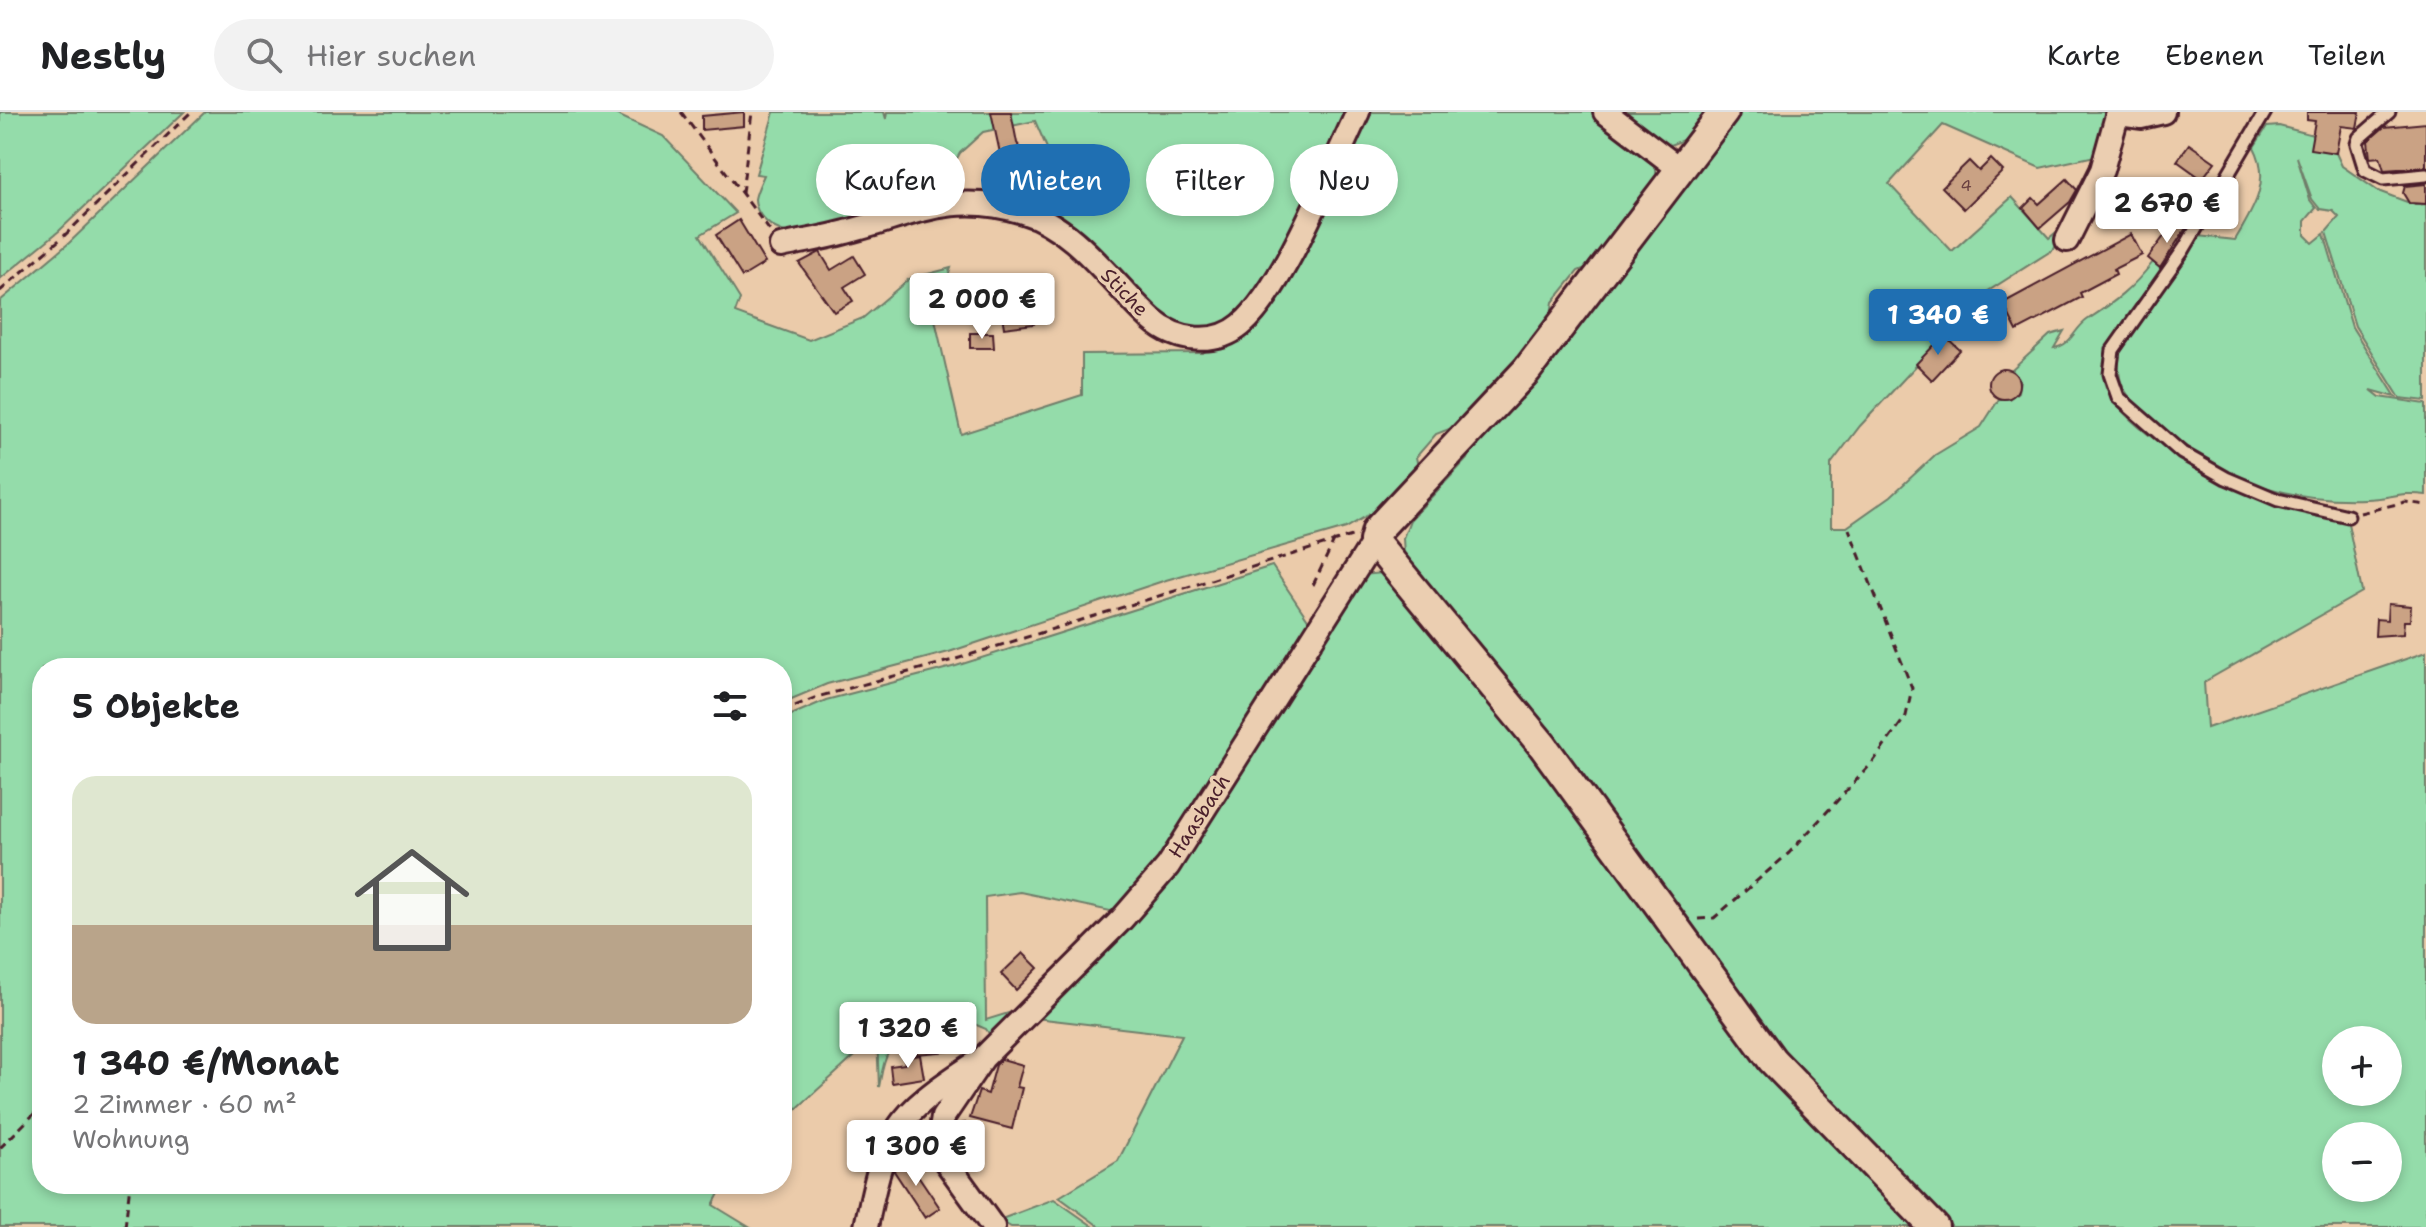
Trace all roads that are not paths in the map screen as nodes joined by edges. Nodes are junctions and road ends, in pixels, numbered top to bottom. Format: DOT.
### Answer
graph roads {
  1 [pos="1358,112"];
  2 [pos="1605,112"];
  3 [pos="1724,112"];
  4 [pos="2163,112"];
  5 [pos="2265,112"];
  6 [pos="2389,112"];
  7 [pos="2119,113"];
  8 [pos="1681,170"];
  9 [pos="2426,175"];
  10 [pos="2067,240"];
  11 [pos="781,246"];
  12 [pos="2348,516"];
  13 [pos="1376,536"];
  14 [pos="983,1058"];
  15 [pos="866,1227"];
  16 [pos="993,1227"];
  17 [pos="1934,1227"];
  1 -- 11 [label="street, Stiche"];
  2 -- 8 [label="street"];
  3 -- 8 [label="street"];
  4 -- 7 [label="street"];
  5 -- 12 [label="lane"];
  6 -- 9 [label="lane"];
  7 -- 10 [label="street"];
  8 -- 13 [label="street"];
  13 -- 14 [label="street, Haasbach"];
  13 -- 17 [label="street"];
  14 -- 15 [label="street, Haasbach"];
  14 -- 16 [label="street, Haasbach"];
}
